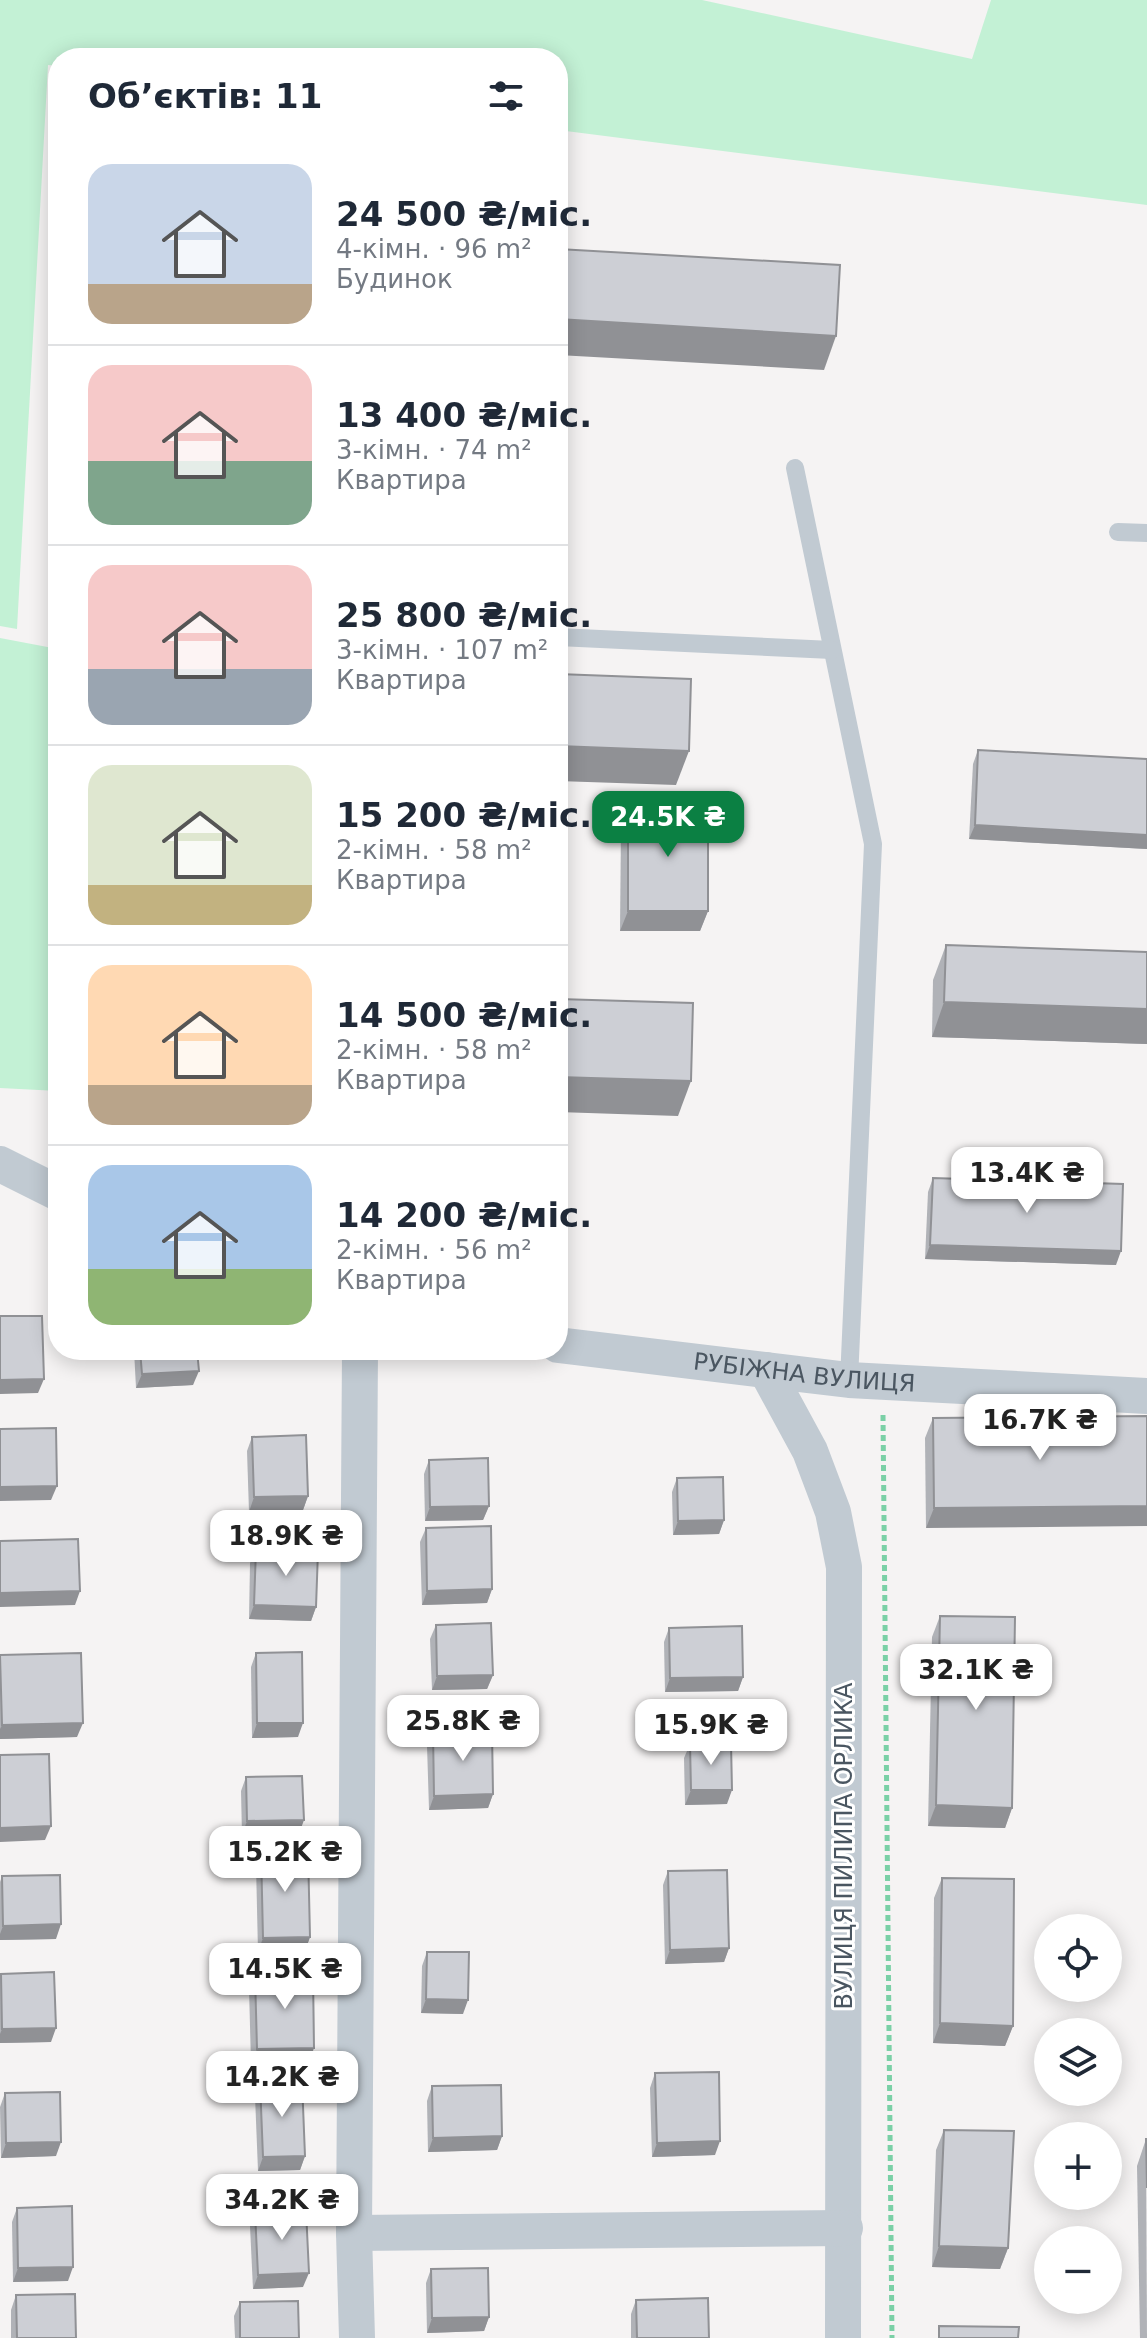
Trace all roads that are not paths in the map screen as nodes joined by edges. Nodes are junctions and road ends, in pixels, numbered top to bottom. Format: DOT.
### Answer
graph roads {
  1 [pos="795,468"];
  2 [pos="1118,532"];
  3 [pos="1147,533"];
  4 [pos="568,637"];
  5 [pos="832,650"];
  6 [pos="0,1164"];
  7 [pos="48,1188"];
  8 [pos="568,1346"];
  9 [pos="360,1360"];
  10 [pos="766,1370"];
  11 [pos="866,1381"];
  12 [pos="1147,1396"];
  13 [pos="845,2228"];
  14 [pos="354,2233"];
  15 [pos="357,2338"];
  16 [pos="843,2338"];
  1 -- 5 [label="lane"];
  2 -- 3 [label="lane"];
  4 -- 5 [label="lane"];
  5 -- 11 [label="lane"];
  6 -- 7 [label="street"];
  8 -- 10 [label="street, РУБІЖНА ВУЛИЦЯ"];
  9 -- 14 [label="street"];
  10 -- 11 [label="street, РУБІЖНА ВУЛИЦЯ"];
  10 -- 13 [label="street, ВУЛИЦЯ ПИЛИПА ОРЛИКА"];
  11 -- 12 [label="street, РУБІЖНА ВУЛИЦЯ"];
  13 -- 14 [label="street"];
  13 -- 16 [label="street, ВУЛИЦЯ ПИЛИПА ОРЛИКА"];
  14 -- 15 [label="street"];
}
